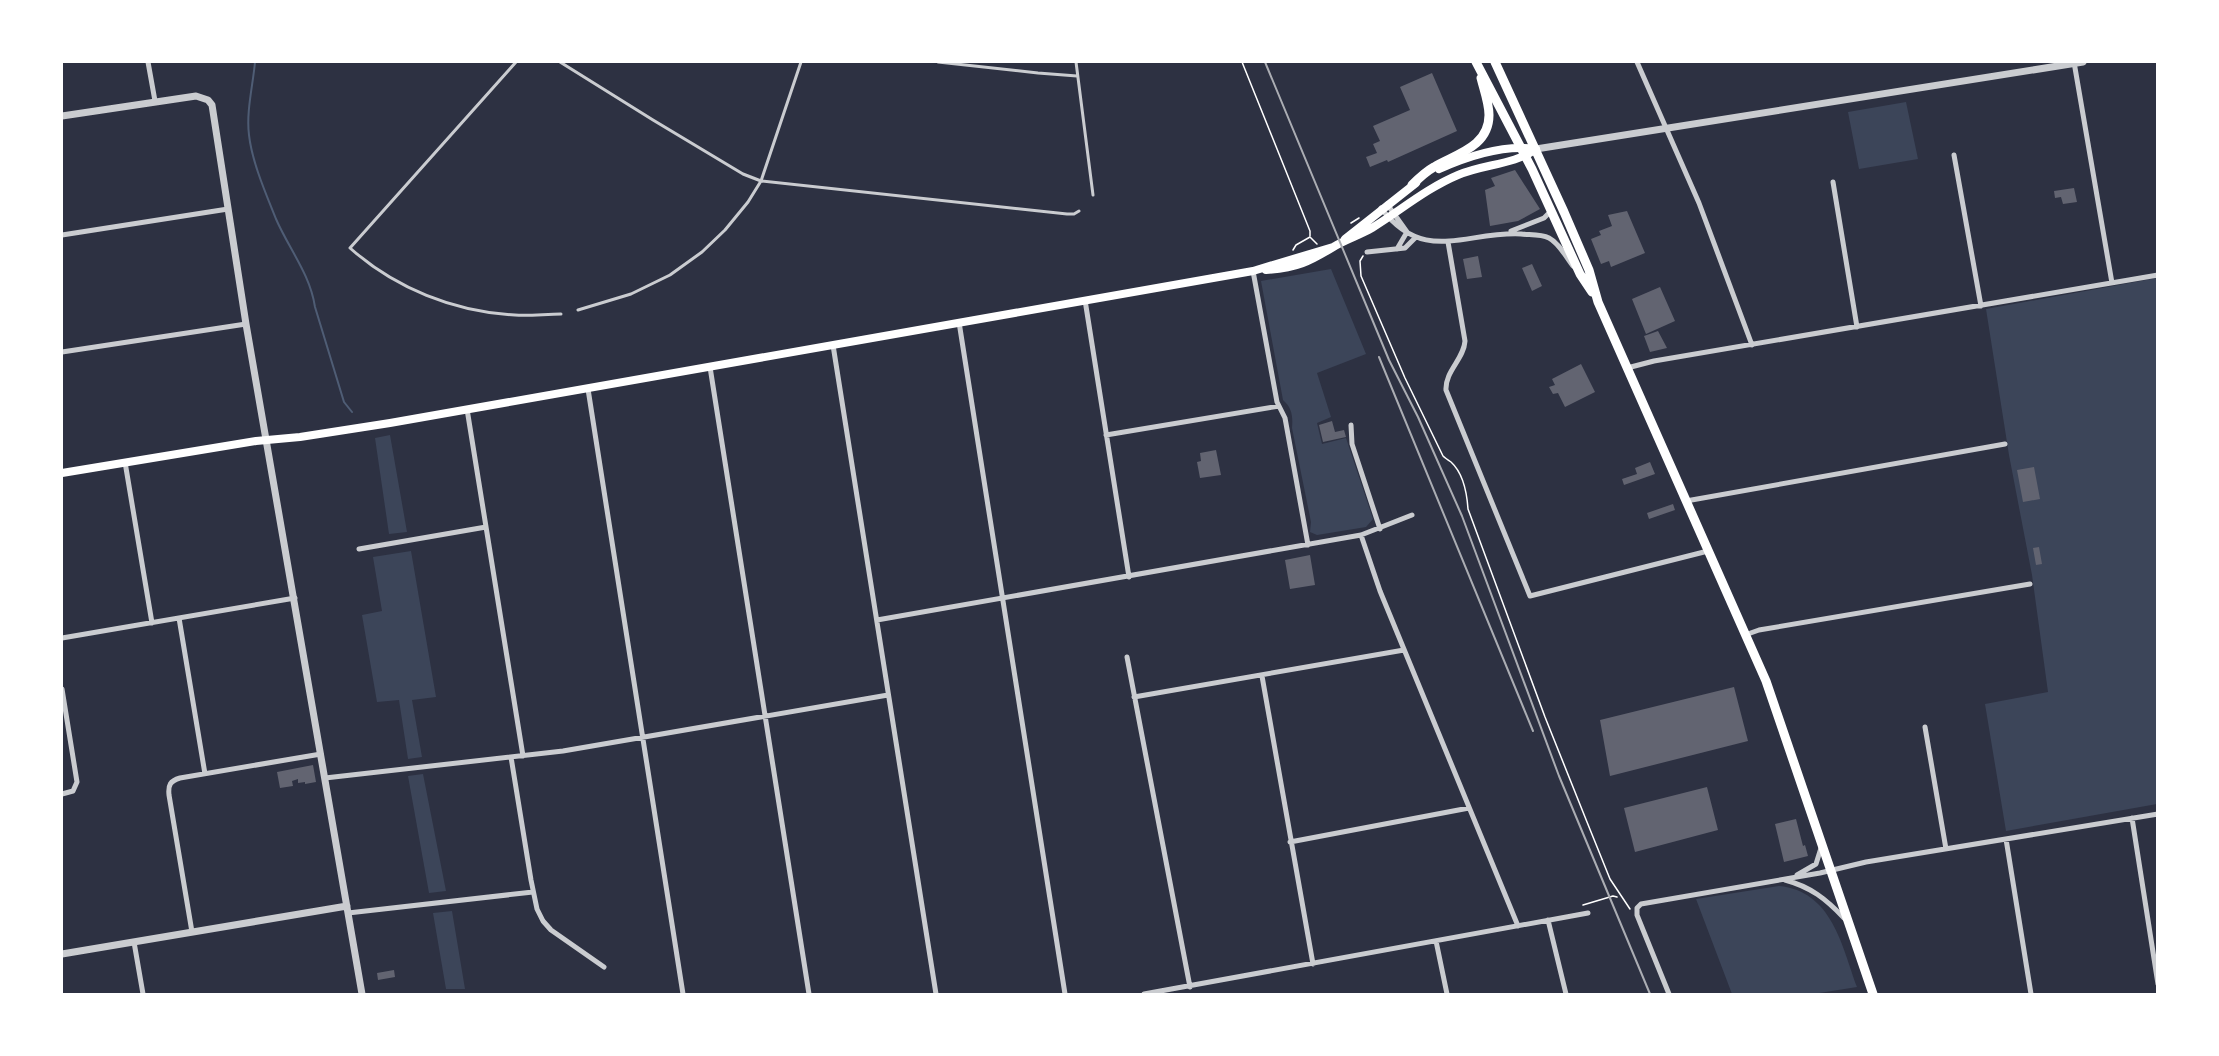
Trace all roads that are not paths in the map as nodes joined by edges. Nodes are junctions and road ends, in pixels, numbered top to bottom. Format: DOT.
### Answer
graph roads {
  1 [pos="148,62"];
  2 [pos="516,62"];
  3 [pos="560,62"];
  4 [pos="801,62"];
  5 [pos="938,62"];
  6 [pos="1076,62"];
  7 [pos="1477,62"];
  8 [pos="1495,62"];
  9 [pos="1637,62"];
  10 [pos="2074,62"];
  11 [pos="2083,62"];
  12 [pos="1077,76"];
  13 [pos="155,101"];
  14 [pos="62,116"];
  15 [pos="1667,129"];
  16 [pos="1520,146"];
  17 [pos="1536,149"];
  18 [pos="1954,155"];
  19 [pos="1525,156"];
  20 [pos="761,181"];
  21 [pos="1833,182"];
  22 [pos="1412,185"];
  23 [pos="1093,195"];
  24 [pos="1384,206"];
  25 [pos="228,209"];
  26 [pos="1079,211"];
  27 [pos="1551,211"];
  28 [pos="1392,215"];
  29 [pos="1407,232"];
  30 [pos="1506,233"];
  31 [pos="62,235"];
  32 [pos="1416,237"];
  33 [pos="1448,242"];
  34 [pos="1336,245"];
  35 [pos="1397,249"];
  36 [pos="1367,252"];
  37 [pos="1253,271"];
  38 [pos="1580,274"];
  39 [pos="2157,275"];
  40 [pos="2112,283"];
  41 [pos="1085,300"];
  42 [pos="1598,302"];
  43 [pos="1981,306"];
  44 [pos="578,310"];
  45 [pos="561,314"];
  46 [pos="959,322"];
  47 [pos="246,324"];
  48 [pos="1857,327"];
  49 [pos="833,345"];
  50 [pos="1752,345"];
  51 [pos="62,352"];
  52 [pos="710,367"];
  53 [pos="1627,368"];
  54 [pos="588,389"];
  55 [pos="1279,406"];
  56 [pos="467,409"];
  57 [pos="1351,425"];
  58 [pos="1106,435"];
  59 [pos="267,440"];
  60 [pos="2005,444"];
  61 [pos="125,462"];
  62 [pos="62,472"];
  63 [pos="1686,501"];
  64 [pos="1412,515"];
  65 [pos="486,527"];
  66 [pos="1380,529"];
  67 [pos="1361,535"];
  68 [pos="1308,545"];
  69 [pos="359,549"];
  70 [pos="1708,551"];
  71 [pos="1129,577"];
  72 [pos="2030,584"];
  73 [pos="295,598"];
  74 [pos="1003,599"];
  75 [pos="179,618"];
  76 [pos="877,620"];
  77 [pos="152,623"];
  78 [pos="1745,634"];
  79 [pos="62,638"];
  80 [pos="1404,650"];
  81 [pos="1127,657"];
  82 [pos="1262,676"];
  83 [pos="62,689"];
  84 [pos="888,695"];
  85 [pos="1134,697"];
  86 [pos="765,717"];
  87 [pos="1925,727"];
  88 [pos="643,738"];
  89 [pos="321,754"];
  90 [pos="523,756"];
  91 [pos="511,757"];
  92 [pos="205,774"];
  93 [pos="325,778"];
  94 [pos="62,794"];
  95 [pos="1469,808"];
  96 [pos="2157,814"];
  97 [pos="2132,818"];
  98 [pos="2006,839"];
  99 [pos="1822,841"];
  100 [pos="1290,842"];
  101 [pos="1946,849"];
  102 [pos="1831,870"];
  103 [pos="1790,878"];
  104 [pos="1783,879"];
  105 [pos="533,891"];
  106 [pos="348,910"];
  107 [pos="1588,913"];
  108 [pos="1548,920"];
  109 [pos="1850,923"];
  110 [pos="2157,924"];
  111 [pos="1518,926"];
  112 [pos="2149,926"];
  113 [pos="192,932"];
  114 [pos="1436,941"];
  115 [pos="134,942"];
  116 [pos="62,954"];
  117 [pos="1313,964"];
  118 [pos="604,967"];
  119 [pos="2157,984"];
  120 [pos="1190,987"];
  121 [pos="143,994"];
  122 [pos="362,994"];
  123 [pos="683,994"];
  124 [pos="808,994"];
  125 [pos="936,994"];
  126 [pos="1065,994"];
  127 [pos="1144,994"];
  128 [pos="1447,994"];
  129 [pos="1566,994"];
  130 [pos="1669,994"];
  131 [pos="1873,994"];
  132 [pos="2031,994"];
  1 -- 13 [label="street"];
  2 -- 45 [label="lane"];
  3 -- 20 [label="lane"];
  4 -- 20 [label="lane"];
  5 -- 12 [label="lane"];
  6 -- 12 [label="lane"];
  7 -- 16 [label="highway"];
  7 -- 22 [label="highway"];
  8 -- 17 [label="highway"];
  9 -- 15 [label="street"];
  10 -- 11 [label="street"];
  10 -- 15 [label="street"];
  10 -- 40 [label="street"];
  12 -- 23 [label="lane"];
  13 -- 14 [label="street"];
  13 -- 25 [label="street"];
  15 -- 17 [label="street"];
  15 -- 50 [label="street"];
  16 -- 17 [label="main road"];
  16 -- 19 [label="highway"];
  16 -- 22 [label="main road"];
  17 -- 19 [label="main road"];
  17 -- 42 [label="highway"];
  18 -- 43 [label="street"];
  19 -- 27 [label="highway"];
  19 -- 28 [label="main road"];
  20 -- 26 [label="lane"];
  20 -- 44 [label="lane"];
  21 -- 48 [label="street"];
  22 -- 24 [label="main road"];
  24 -- 28 [label="street"];
  24 -- 34 [label="main road"];
  25 -- 31 [label="street"];
  25 -- 47 [label="street"];
  27 -- 30 [label="street"];
  27 -- 38 [label="highway"];
  28 -- 29 [label="street"];
  28 -- 34 [label="main road"];
  29 -- 32 [label="street"];
  29 -- 35 [label="street"];
  30 -- 33 [label="street"];
  30 -- 38 [label="street"];
  32 -- 33 [label="street"];
  32 -- 35 [label="street"];
  33 -- 70 [label="street"];
  34 -- 37 [label="main road"];
  35 -- 36 [label="street"];
  37 -- 41 [label="main road"];
  37 -- 55 [label="street"];
  38 -- 42 [label="highway"];
  39 -- 40 [label="street"];
  40 -- 43 [label="street"];
  41 -- 46 [label="main road"];
  41 -- 58 [label="street"];
  42 -- 53 [label="highway"];
  43 -- 48 [label="street"];
  46 -- 49 [label="main road"];
  46 -- 74 [label="street"];
  47 -- 51 [label="street"];
  47 -- 59 [label="street"];
  48 -- 50 [label="street"];
  49 -- 52 [label="main road"];
  49 -- 76 [label="street"];
  50 -- 53 [label="street"];
  52 -- 54 [label="main road"];
  52 -- 86 [label="street"];
  53 -- 63 [label="highway"];
  54 -- 56 [label="main road"];
  54 -- 88 [label="street"];
  55 -- 58 [label="street"];
  55 -- 68 [label="street"];
  56 -- 59 [label="main road"];
  56 -- 65 [label="street"];
  57 -- 66 [label="street"];
  58 -- 71 [label="street"];
  59 -- 61 [label="main road"];
  59 -- 73 [label="street"];
  60 -- 63 [label="street"];
  61 -- 62 [label="main road"];
  61 -- 77 [label="street"];
  63 -- 70 [label="highway"];
  64 -- 66 [label="street"];
  65 -- 69 [label="street"];
  65 -- 90 [label="street"];
  66 -- 67 [label="street"];
  67 -- 68 [label="street"];
  67 -- 80 [label="street"];
  68 -- 71 [label="street"];
  70 -- 78 [label="highway"];
  71 -- 74 [label="street"];
  72 -- 78 [label="street"];
  73 -- 75 [label="street"];
  73 -- 89 [label="street"];
  74 -- 76 [label="street"];
  74 -- 126 [label="street"];
  75 -- 77 [label="street"];
  75 -- 92 [label="street"];
  76 -- 84 [label="street"];
  77 -- 79 [label="street"];
  78 -- 99 [label="highway"];
  80 -- 82 [label="street"];
  80 -- 95 [label="street"];
  81 -- 85 [label="street"];
  82 -- 85 [label="street"];
  82 -- 100 [label="street"];
  83 -- 94 [label="street"];
  84 -- 86 [label="street"];
  84 -- 125 [label="street"];
  85 -- 120 [label="street"];
  86 -- 88 [label="street"];
  86 -- 124 [label="street"];
  87 -- 101 [label="street"];
  88 -- 90 [label="street"];
  88 -- 123 [label="street"];
  89 -- 92 [label="street"];
  89 -- 93 [label="street"];
  90 -- 91 [label="street"];
  91 -- 93 [label="street"];
  91 -- 105 [label="street"];
  92 -- 113 [label="street"];
  93 -- 106 [label="street"];
  95 -- 100 [label="street"];
  95 -- 111 [label="street"];
  96 -- 97 [label="street"];
  97 -- 98 [label="street"];
  97 -- 112 [label="street"];
  98 -- 101 [label="street"];
  98 -- 132 [label="street"];
  99 -- 102 [label="highway"];
  99 -- 103 [label="street"];
  100 -- 117 [label="street"];
  101 -- 102 [label="street"];
  102 -- 103 [label="street"];
  102 -- 109 [label="highway"];
  103 -- 104 [label="street"];
  104 -- 109 [label="street"];
  104 -- 130 [label="street"];
  105 -- 106 [label="street"];
  105 -- 118 [label="street"];
  106 -- 113 [label="street"];
  106 -- 122 [label="street"];
  107 -- 108 [label="street"];
  108 -- 111 [label="street"];
  108 -- 129 [label="street"];
  109 -- 131 [label="highway"];
  110 -- 112 [label="street"];
  111 -- 114 [label="street"];
  112 -- 119 [label="street"];
  113 -- 115 [label="street"];
  114 -- 117 [label="street"];
  114 -- 128 [label="street"];
  115 -- 116 [label="street"];
  115 -- 121 [label="street"];
  117 -- 120 [label="street"];
  120 -- 127 [label="street"];
}
